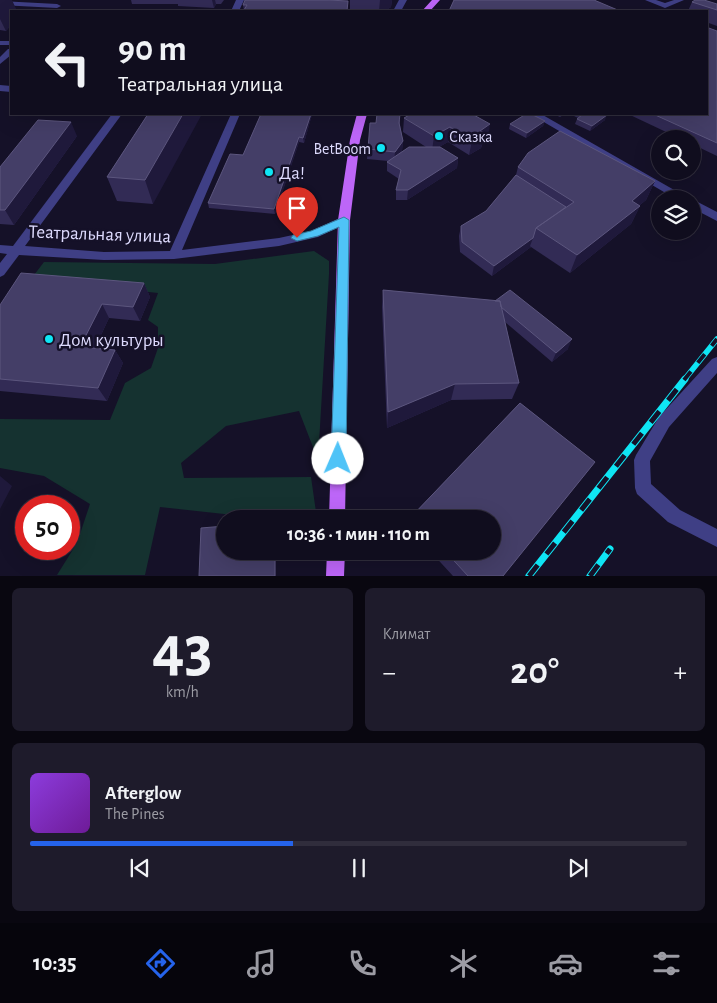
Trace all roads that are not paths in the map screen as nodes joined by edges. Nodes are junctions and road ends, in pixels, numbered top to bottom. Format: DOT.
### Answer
graph roads {
  1 [pos="436,0"];
  2 [pos="649,0"];
  3 [pos="680,0"];
  4 [pos="0,3"];
  5 [pos="57,6"];
  6 [pos="662,8"];
  7 [pos="427,10"];
  8 [pos="10,52"];
  9 [pos="0,62"];
  10 [pos="116,115"];
  11 [pos="235,115"];
  12 [pos="362,115"];
  13 [pos="537,115"];
  14 [pos="669,190"];
  15 [pos="701,208"];
  16 [pos="717,217"];
  17 [pos="344,220"];
  18 [pos="0,249"];
  19 [pos="16,249"];
  20 [pos="174,255"];
  21 [pos="0,272"];
  22 [pos="717,363"];
  23 [pos="337,510"];
  24 [pos="717,538"];
  25 [pos="336,560"];
  26 [pos="335,576"];
  1 -- 7 [label="main road"];
  2 -- 6 [label="street"];
  3 -- 6 [label="street"];
  4 -- 5 [label="street"];
  8 -- 9 [label="street"];
  10 -- 19 [label="street"];
  11 -- 20 [label="street"];
  12 -- 17 [label="main road"];
  13 -- 14 [label="street"];
  15 -- 16 [label="street"];
  17 -- 20 [label="street, Театральная улица"];
  17 -- 23 [label="main road"];
  18 -- 19 [label="street, Театральная улица"];
  19 -- 20 [label="street, Театральная улица"];
  19 -- 21 [label="street"];
  22 -- 24 [label="street"];
  25 -- 26 [label="main road"];
}
